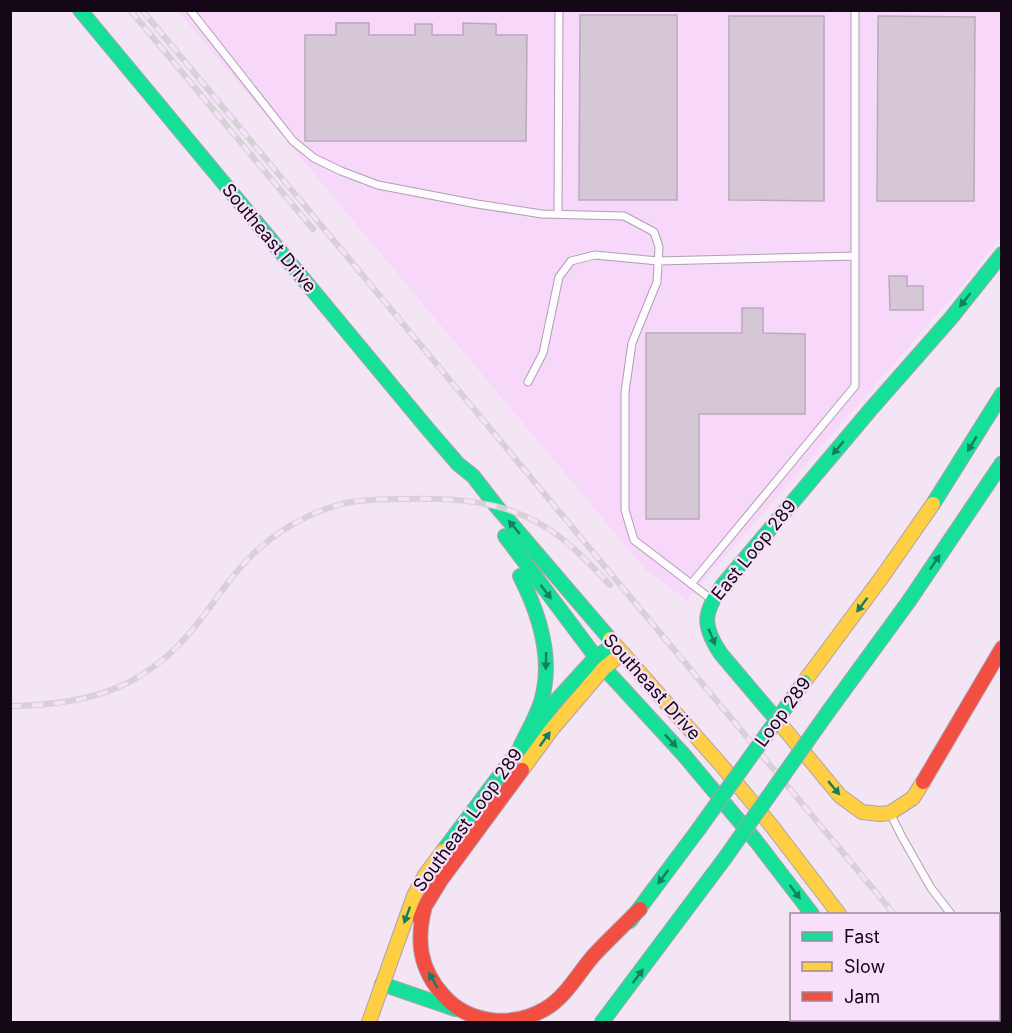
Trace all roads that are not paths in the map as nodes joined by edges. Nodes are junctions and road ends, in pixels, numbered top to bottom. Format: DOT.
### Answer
graph roads {
  1 [pos="80,10"];
  2 [pos="190,10"];
  3 [pos="559,10"];
  4 [pos="855,10"];
  5 [pos="558,214"];
  6 [pos="1002,254"];
  7 [pos="855,256"];
  8 [pos="658,261"];
  9 [pos="528,382"];
  10 [pos="1002,394"];
  11 [pos="1002,463"];
  12 [pos="458,464"];
  13 [pos="498,528"];
  14 [pos="691,584"];
  15 [pos="713,600"];
  16 [pos="1002,648"];
  17 [pos="618,650"];
  18 [pos="600,663"];
  19 [pos="521,745"];
  20 [pos="890,813"];
  21 [pos="425,906"];
  22 [pos="639,909"];
  23 [pos="810,913"];
  24 [pos="838,913"];
  25 [pos="950,913"];
  26 [pos="387,986"];
  27 [pos="464,1012"];
  28 [pos="559,1014"];
  29 [pos="369,1023"];
  30 [pos="381,1023"];
  31 [pos="602,1023"];
  1 -- 12 [label="main road, Southeast Drive"];
  2 -- 5 [label="lane"];
  3 -- 5 [label="lane"];
  4 -- 7 [label="lane"];
  5 -- 8 [label="lane"];
  6 -- 15 [label="main road, East Loop 289, one-way"];
  7 -- 8 [label="lane"];
  7 -- 14 [label="lane"];
  8 -- 9 [label="lane"];
  8 -- 14 [label="lane"];
  10 -- 22 [label="main road, Loop 289, one-way, bridge"];
  31 -- 11 [label="main road, Loop 289, one-way, bridge"];
  12 -- 13 [label="main road, Southeast Drive"];
  17 -- 12 [label="main road, Southeast Drive, one-way"];
  13 -- 18 [label="main road, Southeast Drive, one-way"];
  13 -- 19 [label="main road, one-way"];
  14 -- 15 [label="lane"];
  15 -- 20 [label="main road, East Loop 289, one-way"];
  16 -- 20 [label="main road"];
  17 -- 18 [label="main road, Southeast Loop 289"];
  17 -- 24 [label="main road, Southeast Drive"];
  18 -- 19 [label="main road, Southeast Loop 289"];
  21 -- 18 [label="main road, Southeast Loop 289, one-way"];
  18 -- 23 [label="main road, Southeast Drive, one-way"];
  19 -- 26 [label="main road, Southeast Loop 289, one-way"];
  20 -- 25 [label="lane"];
  21 -- 26 [label="main road, Southeast Loop 289"];
  27 -- 21 [label="main road, one-way"];
  22 -- 27 [label="main road"];
  22 -- 28 [label="main road, Loop 289"];
  26 -- 27 [label="main road"];
  26 -- 29 [label="main road, Southeast Loop 289"];
  26 -- 30 [label="main road, Southeast Loop 289"];
}
